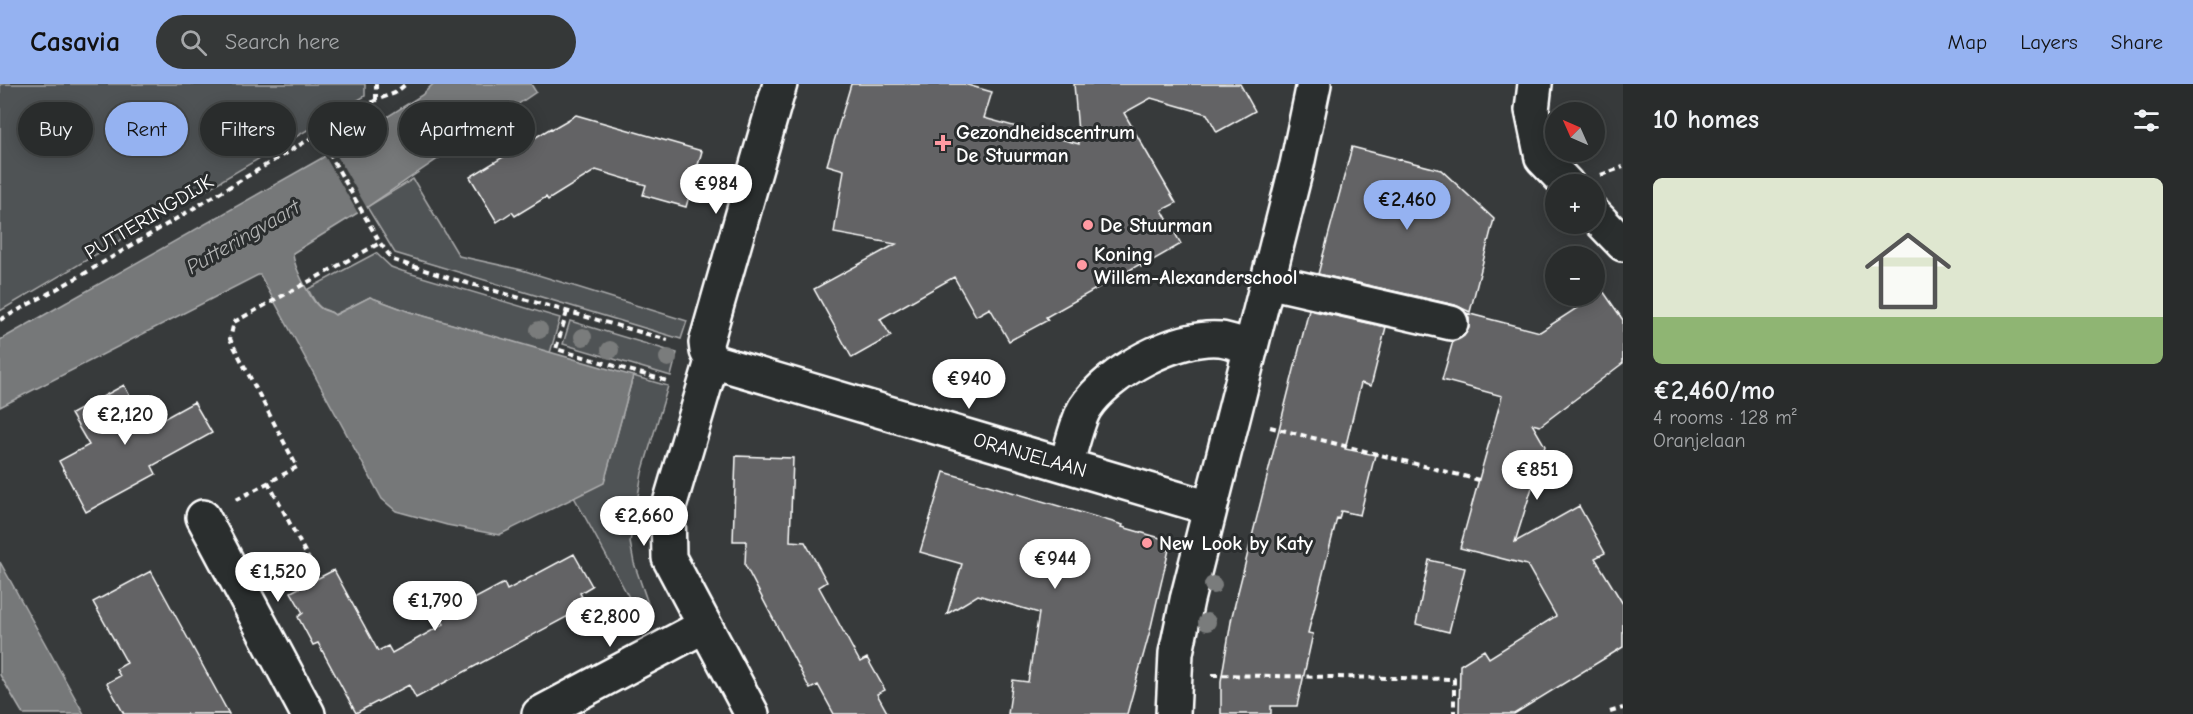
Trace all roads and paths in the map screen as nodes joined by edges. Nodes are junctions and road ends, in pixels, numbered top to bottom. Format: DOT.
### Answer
graph roads {
  1 [pos="376,84"];
  2 [pos="406,84"];
  3 [pos="780,84"];
  4 [pos="1314,84"];
  5 [pos="1535,84"];
  6 [pos="376,100"];
  7 [pos="373,102"];
  8 [pos="308,140"];
  9 [pos="330,156"];
  10 [pos="1557,174"];
  11 [pos="1605,225"];
  12 [pos="380,243"];
  13 [pos="1623,244"];
  14 [pos="1267,282"];
  15 [pos="567,312"];
  16 [pos="0,320"];
  17 [pos="1451,323"];
  18 [pos="1251,347"];
  19 [pos="708,368"];
  20 [pos="1234,418"];
  21 [pos="1066,465"];
  22 [pos="1479,480"];
  23 [pos="268,482"];
  24 [pos="1210,508"];
  25 [pos="204,517"];
  26 [pos="250,604"];
  27 [pos="704,626"];
  28 [pos="1175,674"];
  29 [pos="1623,708"];
  30 [pos="1610,712"];
  31 [pos="308,714"];
  32 [pos="539,714"];
  33 [pos="752,714"];
  34 [pos="1173,714"];
  35 [pos="1454,714"];
  1 -- 6 [label="path"];
  2 -- 6 [label="path, PUTTERINGDIJK"];
  3 -- 19 [label="street"];
  4 -- 14 [label="street"];
  5 -- 10 [label="street"];
  6 -- 7 [label="path, PUTTERINGDIJK"];
  8 -- 16 [label="path, PUTTERINGDIJK"];
  9 -- 12 [label="path"];
  11 -- 13 [label="street"];
  12 -- 15 [label="path"];
  12 -- 23 [label="path"];
  14 -- 17 [label="street"];
  14 -- 18 [label="street"];
  15 -- 19 [label="path"];
  15 -- 19 [label="path"];
  18 -- 20 [label="street"];
  18 -- 21 [label="street"];
  19 -- 21 [label="street, ORANJELAAN"];
  19 -- 27 [label="street"];
  20 -- 22 [label="path"];
  20 -- 24 [label="street"];
  21 -- 24 [label="street, ORANJELAAN"];
  23 -- 25 [label="path"];
  23 -- 26 [label="path"];
  24 -- 28 [label="street"];
  25 -- 26 [label="street"];
  26 -- 31 [label="street"];
  27 -- 32 [label="street"];
  27 -- 33 [label="street"];
  28 -- 34 [label="street"];
  28 -- 35 [label="path"];
  29 -- 30 [label="path"];
}
